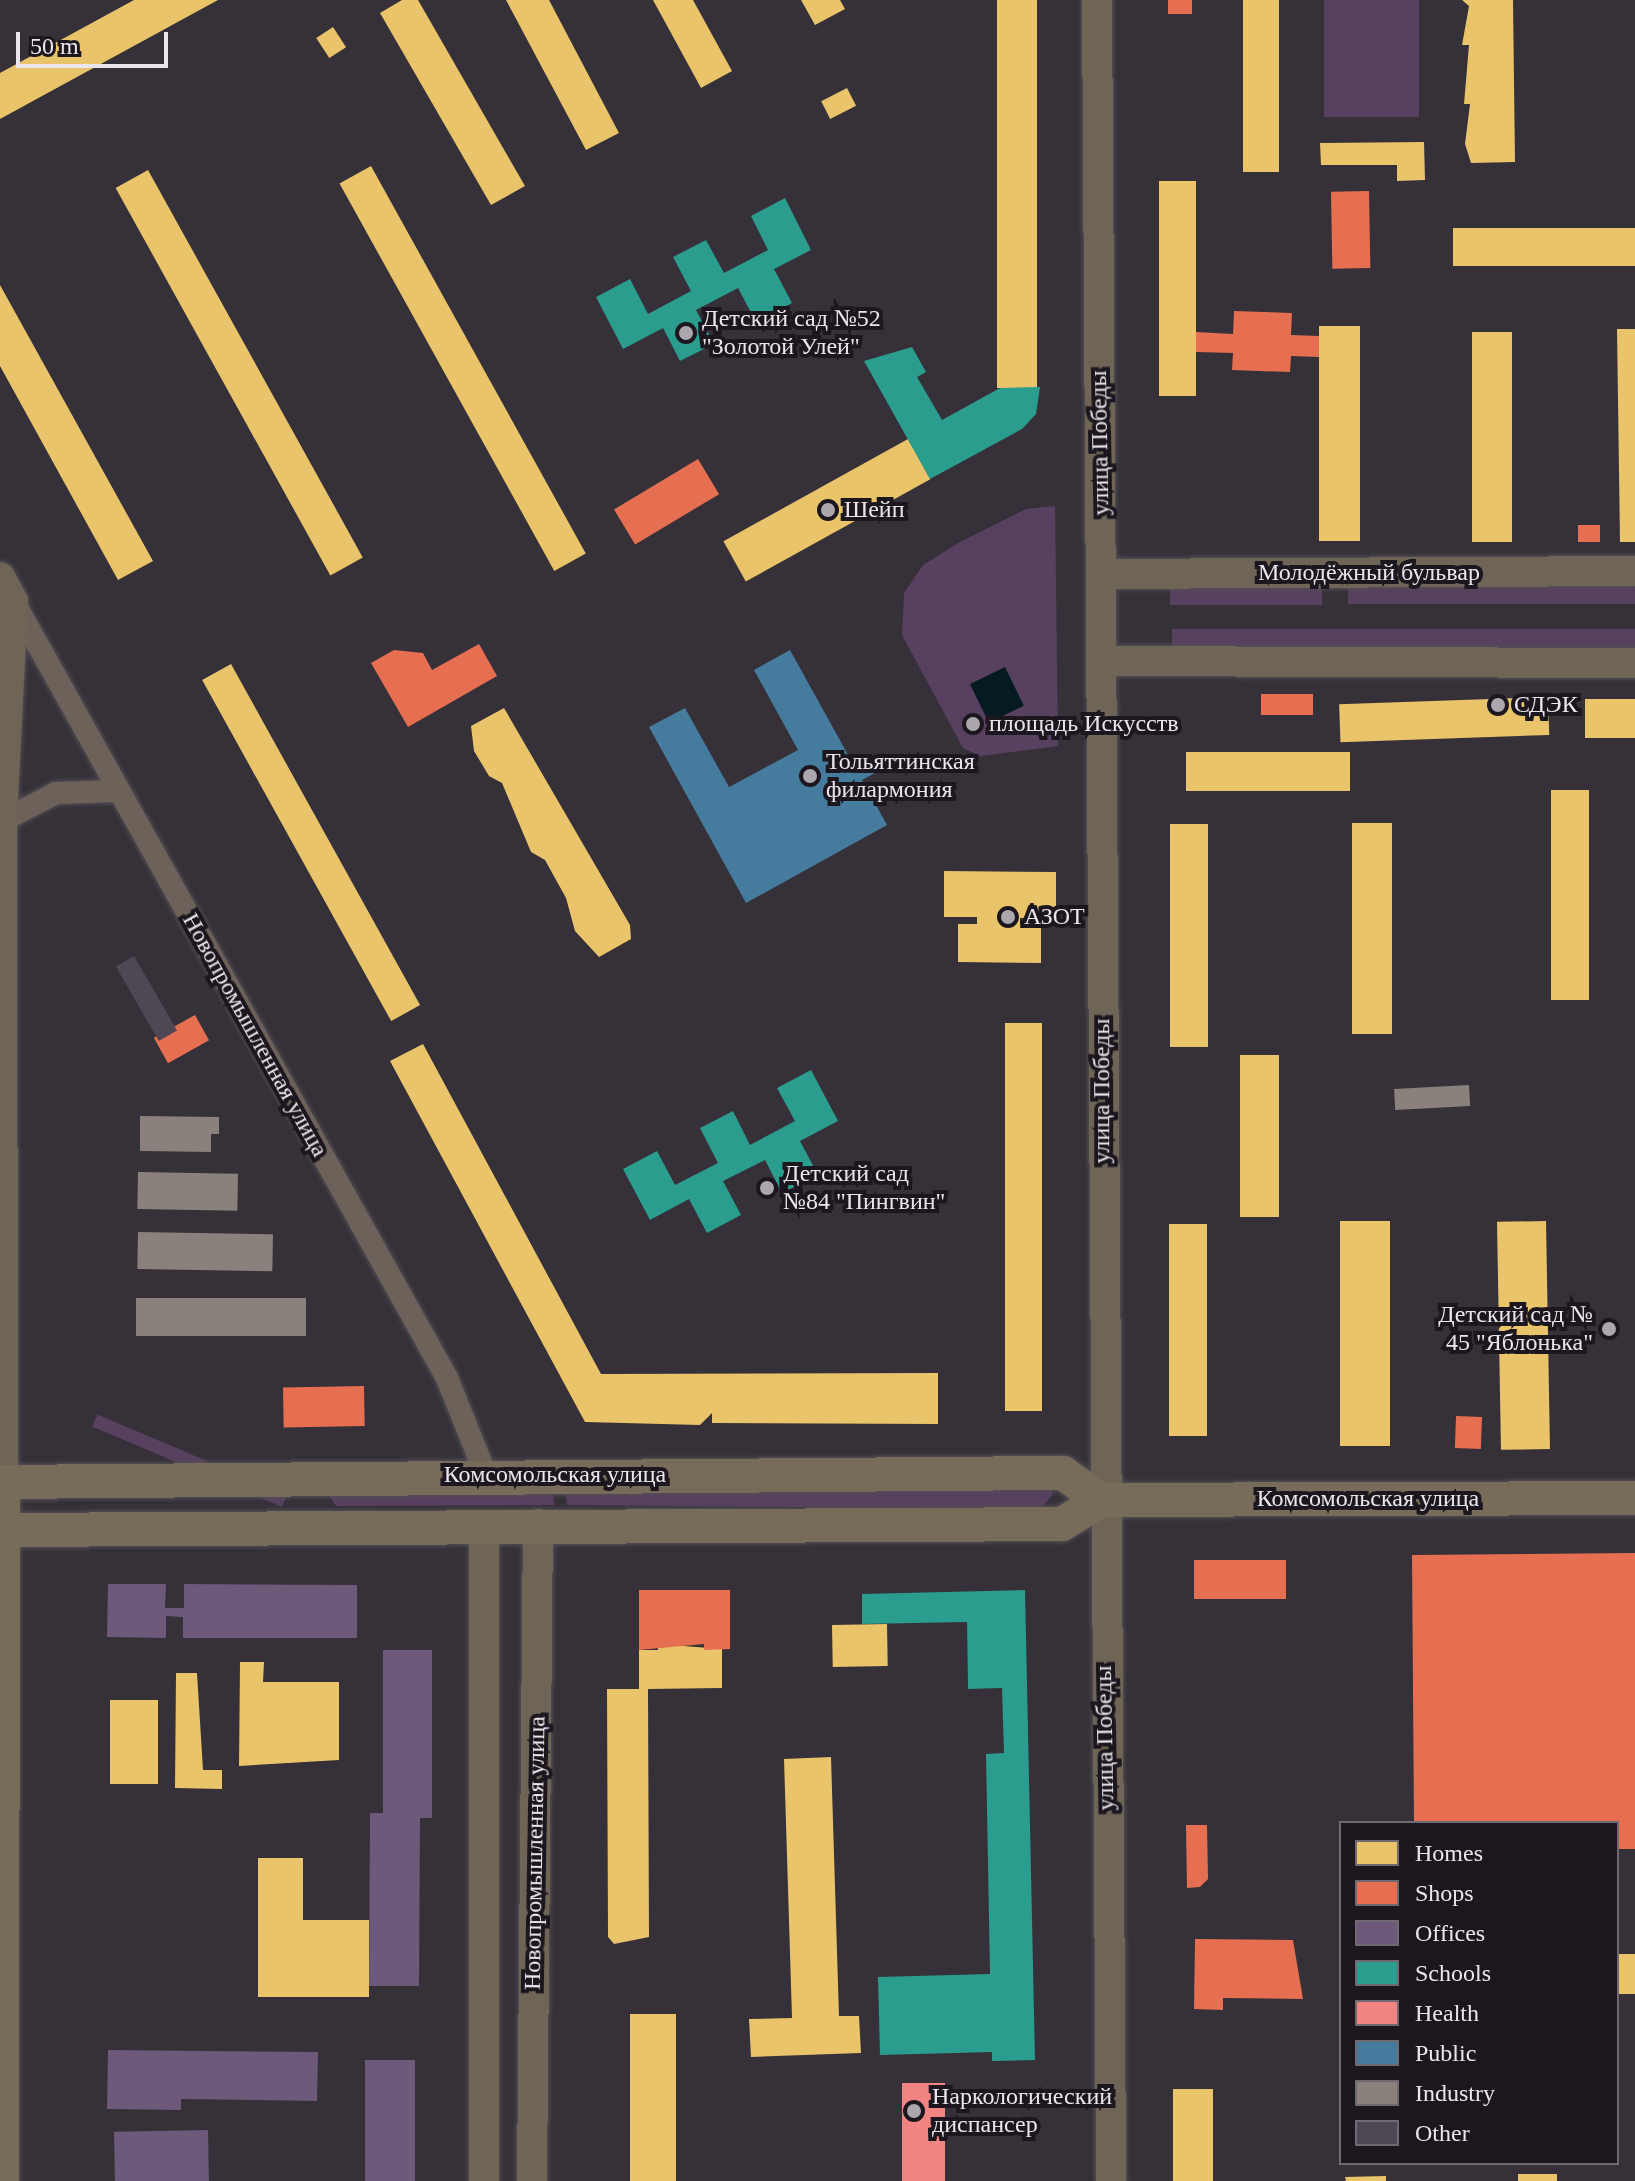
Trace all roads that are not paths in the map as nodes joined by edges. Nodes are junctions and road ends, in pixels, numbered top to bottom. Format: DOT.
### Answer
graph roads {
  1 [pos="1097,0"];
  2 [pos="1635,571"];
  3 [pos="1102,574"];
  4 [pos="7,589"];
  5 [pos="1104,661"];
  6 [pos="1635,663"];
  7 [pos="116,791"];
  8 [pos="2,821"];
  9 [pos="486,1475"];
  10 [pos="306,1477"];
  11 [pos="2,1482"];
  12 [pos="1635,1498"];
  13 [pos="1101,1500"];
  14 [pos="538,1524"];
  15 [pos="484,1525"];
  16 [pos="307,1527"];
  17 [pos="2,1530"];
  18 [pos="2,2181"];
  19 [pos="484,2181"];
  20 [pos="532,2181"];
  21 [pos="1111,2181"];
  1 -- 3 [label="main road, улица Победы"];
  2 -- 3 [label="main road, Молодёжный бульвар"];
  3 -- 5 [label="main road, улица Победы"];
  4 -- 7 [label="street, Новопромышленная улица"];
  4 -- 8 [label="main road"];
  5 -- 6 [label="main road"];
  5 -- 13 [label="main road, улица Победы"];
  7 -- 8 [label="street"];
  7 -- 9 [label="street, Новопромышленная улица"];
  8 -- 11 [label="main road"];
  9 -- 10 [label="main road, Комсомольская улица"];
  9 -- 13 [label="main road, Комсомольская улица"];
  10 -- 11 [label="main road, Комсомольская улица"];
  10 -- 16 [label="main road"];
  11 -- 17 [label="main road"];
  12 -- 13 [label="main road, Комсомольская улица"];
  13 -- 14 [label="main road, Комсомольская улица"];
  13 -- 21 [label="main road, улица Победы"];
  14 -- 15 [label="main road, Комсомольская улица"];
  14 -- 20 [label="main road, Новопромышленная улица"];
  15 -- 16 [label="main road, Комсомольская улица"];
  15 -- 19 [label="main road, Новопромышленная улица"];
  16 -- 17 [label="main road, Комсомольская улица"];
  17 -- 18 [label="main road"];
}
